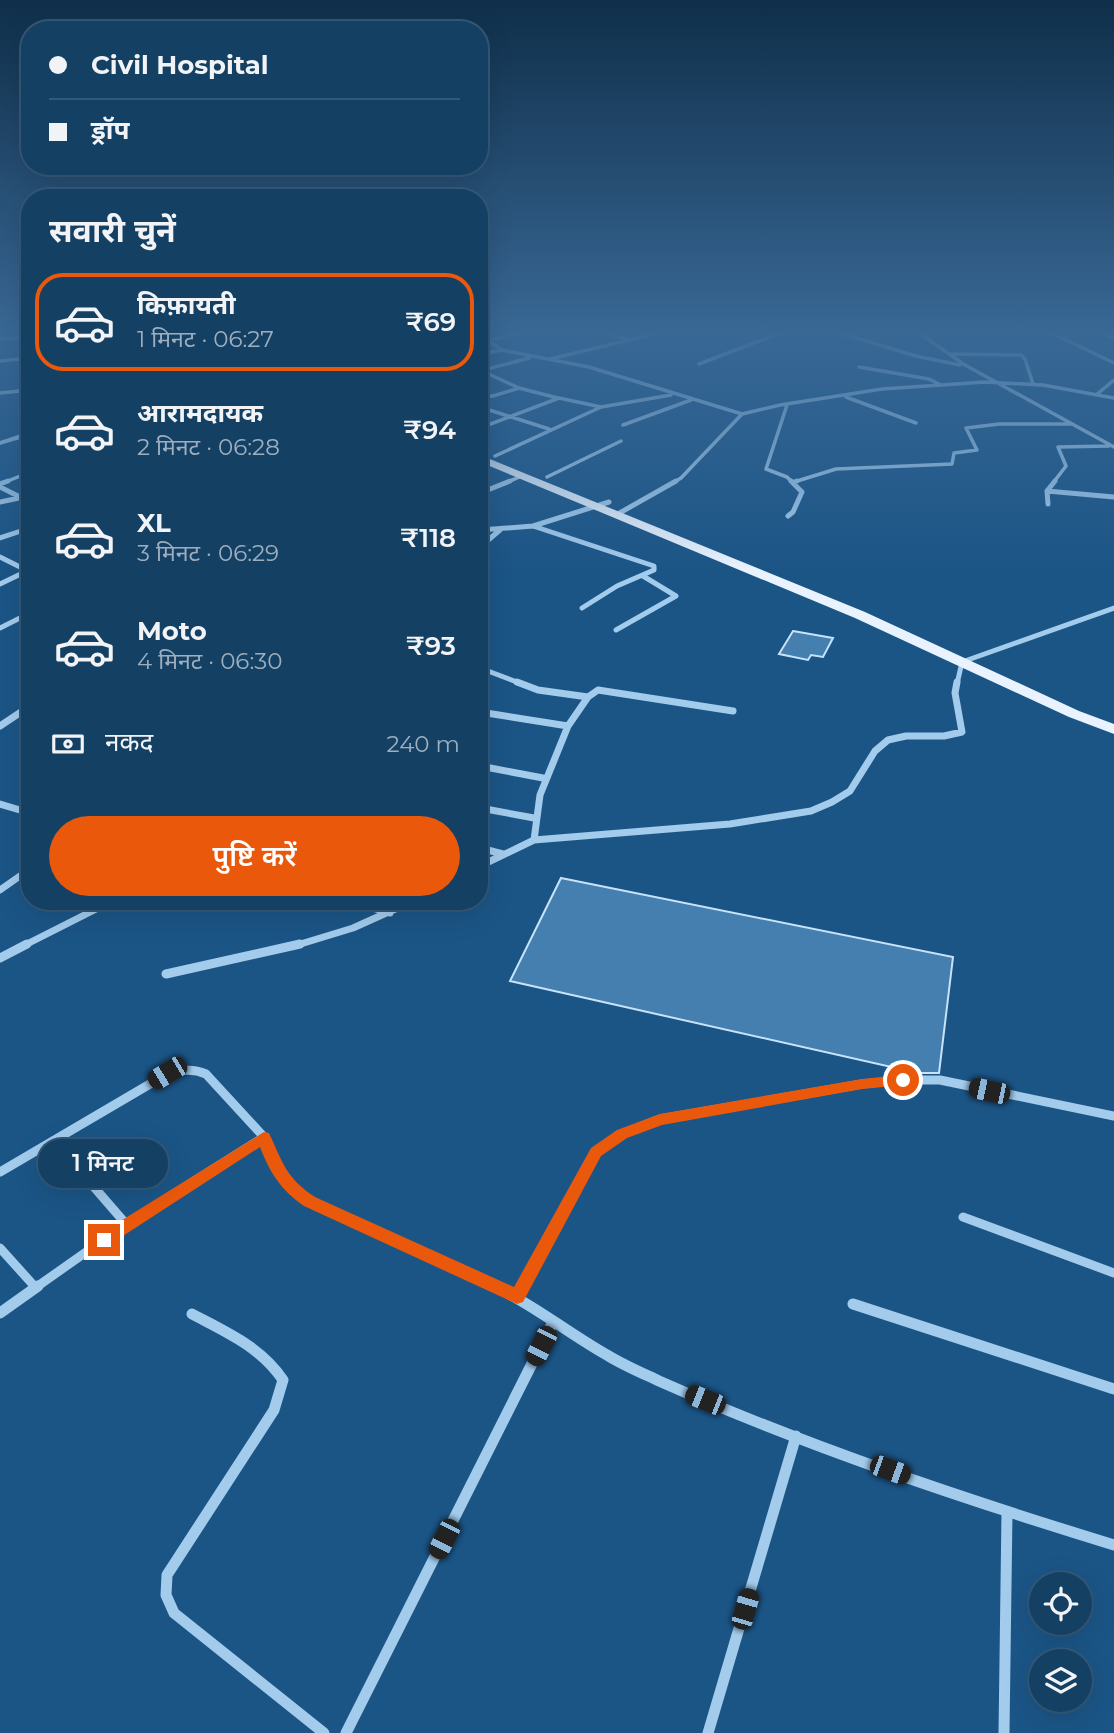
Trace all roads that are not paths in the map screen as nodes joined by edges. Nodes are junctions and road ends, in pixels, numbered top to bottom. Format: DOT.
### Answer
graph roads {
  1 [pos="530,409"];
  2 [pos="597,409"];
  3 [pos="665,409"];
  4 [pos="725,409"];
  5 [pos="768,409"];
  6 [pos="786,409"];
  7 [pos="879,409"];
  8 [pos="1043,409"];
  9 [pos="488,410"];
  10 [pos="742,414"];
  11 [pos="509,417"];
  12 [pos="916,423"];
  13 [pos="1070,424"];
  14 [pos="488,425"];
  15 [pos="623,425"];
  16 [pos="550,430"];
  17 [pos="21,437"];
  18 [pos="621,441"];
  19 [pos="0,443"];
  20 [pos="1114,447"];
  21 [pos="488,453"];
  22 [pos="495,456"];
  23 [pos="488,461"];
  24 [pos="21,476"];
  25 [pos="522,476"];
  26 [pos="547,477"];
  27 [pos="794,482"];
  28 [pos="0,485"];
  29 [pos="488,490"];
  30 [pos="1047,491"];
  31 [pos="1114,497"];
  32 [pos="20,498"];
  33 [pos="0,502"];
  34 [pos="1048,504"];
  35 [pos="603,505"];
  36 [pos="622,513"];
  37 [pos="788,516"];
  38 [pos="533,526"];
  39 [pos="488,530"];
  40 [pos="500,530"];
  41 [pos="21,531"];
  42 [pos="0,538"];
  43 [pos="488,540"];
  44 [pos="0,557"];
  45 [pos="21,568"];
  46 [pos="21,575"];
  47 [pos="643,576"];
  48 [pos="0,584"];
  49 [pos="582,608"];
  50 [pos="1114,608"];
  51 [pos="21,618"];
  52 [pos="0,628"];
  53 [pos="616,630"];
  54 [pos="976,656"];
  55 [pos="962,662"];
  56 [pos="488,671"];
  57 [pos="588,697"];
  58 [pos="733,711"];
  59 [pos="21,712"];
  60 [pos="488,713"];
  61 [pos="1114,717"];
  62 [pos="0,726"];
  63 [pos="568,726"];
  64 [pos="1114,729"];
  65 [pos="488,768"];
  66 [pos="543,778"];
  67 [pos="0,804"];
  68 [pos="488,809"];
  69 [pos="21,810"];
  70 [pos="534,818"];
  71 [pos="534,840"];
  72 [pos="488,850"];
  73 [pos="503,854"];
  74 [pos="488,862"];
  75 [pos="21,875"];
  76 [pos="0,890"];
  77 [pos="94,910"];
  78 [pos="380,910"];
  79 [pos="396,910"];
  80 [pos="391,913"];
  81 [pos="0,958"];
  82 [pos="166,974"];
  83 [pos="1114,1116"];
  84 [pos="264,1138"];
  85 [pos="55,1142"];
  86 [pos="0,1172"];
  87 [pos="963,1217"];
  88 [pos="126,1224"];
  89 [pos="0,1248"];
  90 [pos="1114,1273"];
  91 [pos="36,1287"];
  92 [pos="517,1297"];
  93 [pos="853,1304"];
  94 [pos="0,1313"];
  95 [pos="192,1314"];
  96 [pos="553,1322"];
  97 [pos="1114,1389"];
  98 [pos="796,1436"];
  99 [pos="1007,1512"];
  100 [pos="1114,1545"];
  101 [pos="324,1733"];
  102 [pos="346,1733"];
  103 [pos="708,1733"];
  104 [pos="1004,1733"];
  1 -- 11 [label="street"];
  2 -- 16 [label="street"];
  3 -- 15 [label="street"];
  4 -- 10 [label="street"];
  5 -- 10 [label="street"];
  6 -- 27 [label="street"];
  7 -- 12 [label="street"];
  8 -- 13 [label="street"];
  9 -- 11 [label="street"];
  10 -- 36 [label="street"];
  11 -- 14 [label="street"];
  11 -- 16 [label="street"];
  13 -- 20 [label="street"];
  13 -- 27 [label="street"];
  16 -- 22 [label="street"];
  17 -- 19 [label="street"];
  18 -- 26 [label="street"];
  20 -- 30 [label="street"];
  21 -- 22 [label="main road"];
  22 -- 26 [label="main road"];
  23 -- 25 [label="main road"];
  24 -- 28 [label="street"];
  25 -- 29 [label="street"];
  25 -- 35 [label="main road"];
  26 -- 35 [label="main road"];
  27 -- 37 [label="street"];
  28 -- 32 [label="street"];
  30 -- 31 [label="street"];
  30 -- 34 [label="street"];
  32 -- 33 [label="street"];
  35 -- 36 [label="main road"];
  35 -- 38 [label="street"];
  36 -- 54 [label="main road"];
  36 -- 55 [label="main road"];
  38 -- 40 [label="street"];
  38 -- 47 [label="street"];
  39 -- 40 [label="street"];
  40 -- 43 [label="street"];
  41 -- 42 [label="street"];
  44 -- 45 [label="street"];
  46 -- 48 [label="street"];
  47 -- 49 [label="street"];
  47 -- 53 [label="street"];
  50 -- 54 [label="street"];
  51 -- 52 [label="street"];
  54 -- 55 [label="street"];
  54 -- 61 [label="main road"];
  55 -- 64 [label="main road"];
  55 -- 71 [label="street"];
  56 -- 57 [label="street"];
  57 -- 58 [label="street"];
  57 -- 63 [label="street"];
  59 -- 62 [label="street"];
  60 -- 63 [label="street"];
  63 -- 66 [label="street"];
  65 -- 66 [label="street"];
  66 -- 70 [label="street"];
  67 -- 69 [label="street"];
  68 -- 70 [label="street"];
  70 -- 71 [label="street"];
  71 -- 73 [label="street"];
  72 -- 73 [label="street"];
  73 -- 74 [label="street"];
  75 -- 76 [label="street"];
  77 -- 81 [label="street"];
  78 -- 80 [label="street"];
  79 -- 80 [label="street"];
  80 -- 82 [label="street"];
  83 -- 92 [label="street"];
  84 -- 85 [label="street"];
  84 -- 88 [label="street"];
  84 -- 92 [label="street"];
  85 -- 86 [label="street"];
  85 -- 88 [label="street"];
  87 -- 90 [label="street"];
  88 -- 91 [label="street"];
  89 -- 91 [label="street"];
  91 -- 94 [label="street"];
  92 -- 96 [label="street"];
  93 -- 97 [label="street"];
  95 -- 101 [label="street"];
  96 -- 98 [label="street"];
  96 -- 102 [label="street"];
  98 -- 99 [label="street"];
  98 -- 103 [label="street"];
  99 -- 100 [label="street"];
  99 -- 104 [label="street"];
}
